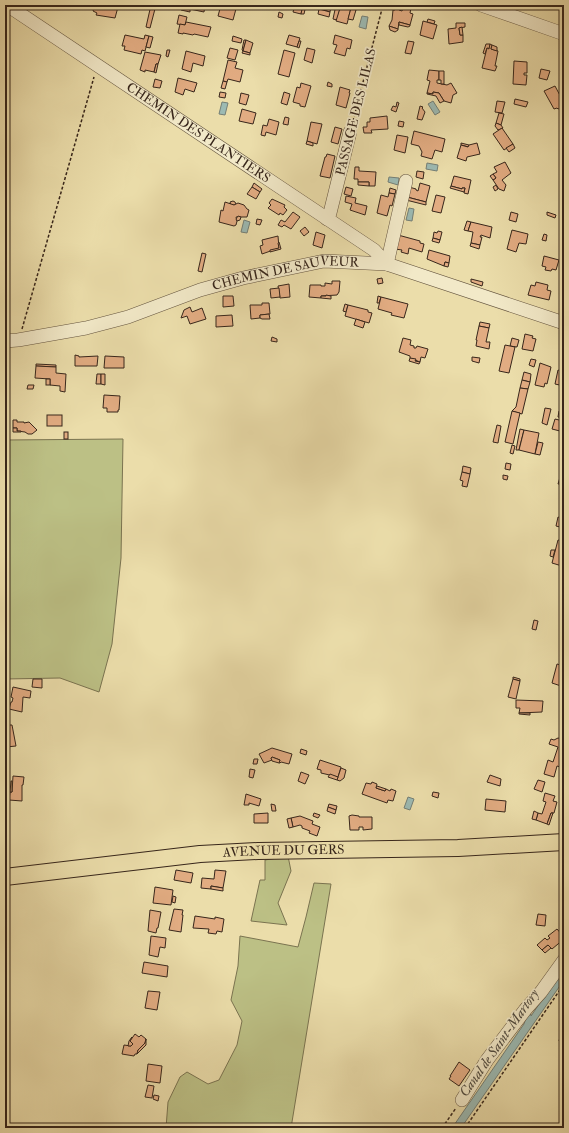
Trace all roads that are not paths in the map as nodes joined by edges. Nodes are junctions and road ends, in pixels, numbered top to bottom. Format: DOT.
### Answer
graph roads {
  1 [pos="7,5"];
  2 [pos="481,5"];
  3 [pos="564,34"];
  4 [pos="350,132"];
  5 [pos="406,181"];
  6 [pos="327,219"];
  7 [pos="386,264"];
  8 [pos="564,323"];
  9 [pos="5,341"];
  10 [pos="564,842"];
  11 [pos="5,877"];
  12 [pos="564,960"];
  13 [pos="462,1100"];
  1 -- 6 [label="street, CHEMIN DES PLANTIERS"];
  2 -- 3 [label="street"];
  4 -- 6 [label="street, PASSAGE DES LILAS"];
  5 -- 7 [label="street"];
  6 -- 7 [label="street, CHEMIN DES PLANTIERS"];
  7 -- 8 [label="street, CHEMIN DE SAUVEUR"];
  7 -- 9 [label="street, CHEMIN DE SAUVEUR"];
  10 -- 11 [label="main road, AVENUE DU GERS"];
  12 -- 13 [label="street"];
}
